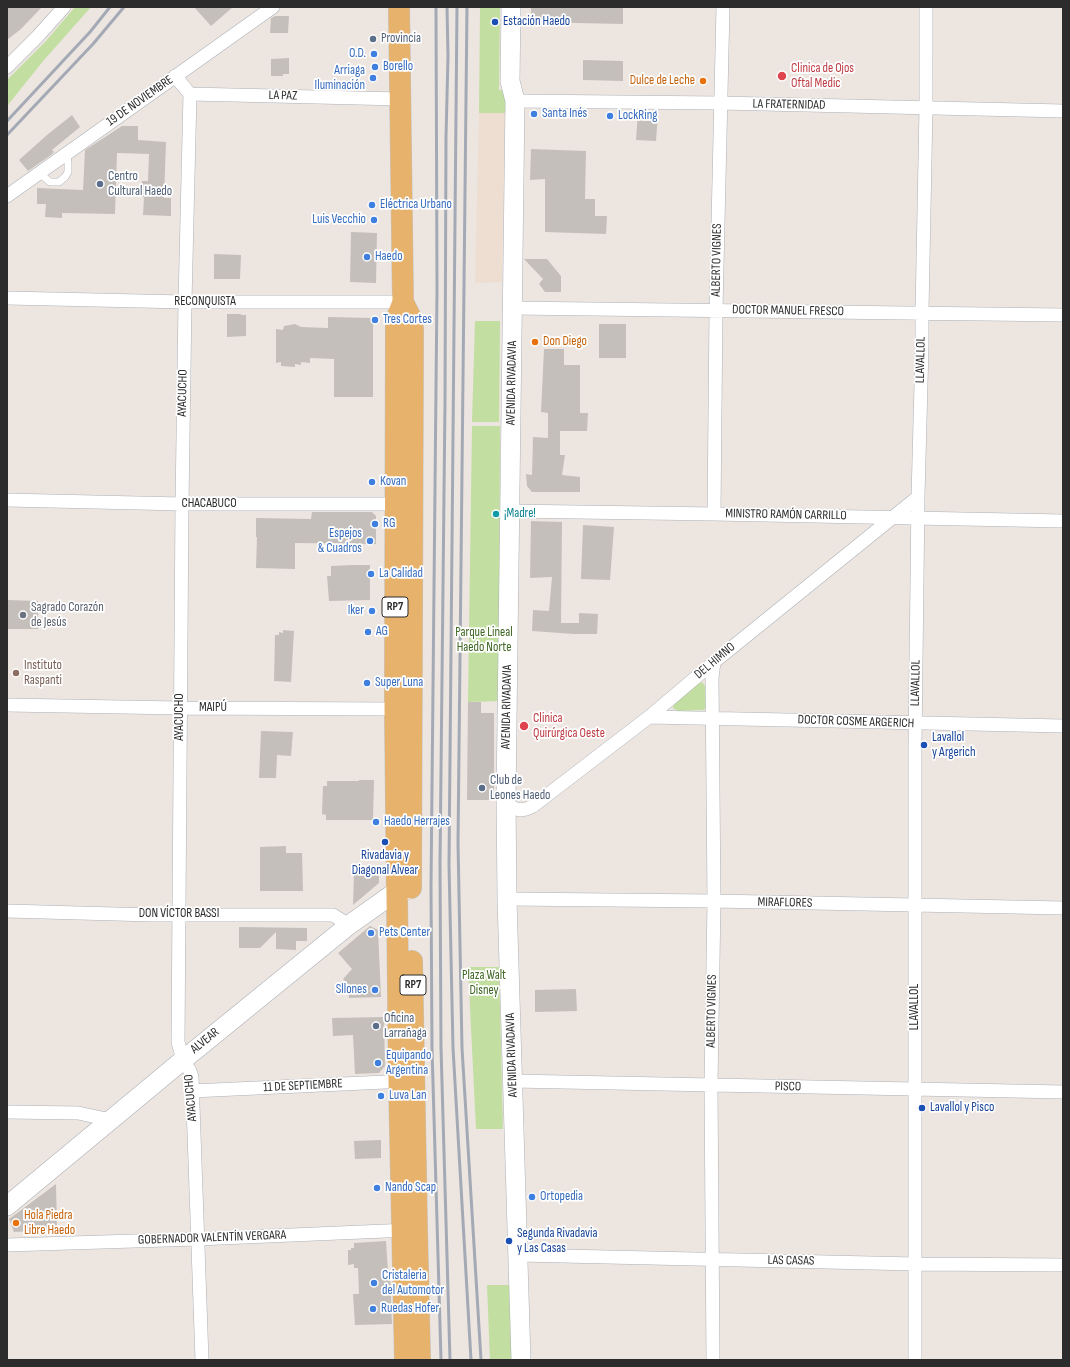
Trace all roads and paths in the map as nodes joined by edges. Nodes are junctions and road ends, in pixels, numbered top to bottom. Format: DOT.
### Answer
graph roads {
  1 [pos="64,7"];
  2 [pos="273,7"];
  3 [pos="399,7"];
  4 [pos="511,7"];
  5 [pos="723,7"];
  6 [pos="926,7"];
  7 [pos="7,67"];
  8 [pos="175,76"];
  9 [pos="190,94"];
  10 [pos="400,99"];
  11 [pos="515,101"];
  12 [pos="720,103"];
  13 [pos="926,108"];
  14 [pos="1063,111"];
  15 [pos="66,153"];
  16 [pos="39,173"];
  17 [pos="7,196"];
  18 [pos="7,298"];
  19 [pos="185,302"];
  20 [pos="403,302"];
  21 [pos="513,308"];
  22 [pos="716,310"];
  23 [pos="922,312"];
  24 [pos="1063,315"];
  25 [pos="918,497"];
  26 [pos="7,500"];
  27 [pos="182,504"];
  28 [pos="403,504"];
  29 [pos="509,511"];
  30 [pos="714,514"];
  31 [pos="893,517"];
  32 [pos="917,518"];
  33 [pos="1063,521"];
  34 [pos="714,662"];
  35 [pos="7,705"];
  36 [pos="180,708"];
  37 [pos="395,709"];
  38 [pos="649,717"];
  39 [pos="712,718"];
  40 [pos="915,723"];
  41 [pos="1063,726"];
  42 [pos="506,806"];
  43 [pos="404,890"];
  44 [pos="507,899"];
  45 [pos="714,901"];
  46 [pos="914,906"];
  47 [pos="1063,908"];
  48 [pos="7,911"];
  49 [pos="179,914"];
  50 [pos="349,925"];
  51 [pos="183,1060"];
  52 [pos="407,1081"];
  53 [pos="513,1081"];
  54 [pos="711,1086"];
  55 [pos="915,1089"];
  56 [pos="192,1091"];
  57 [pos="1063,1092"];
  58 [pos="7,1112"];
  59 [pos="111,1120"];
  60 [pos="7,1206"];
  61 [pos="409,1230"];
  62 [pos="198,1239"];
  63 [pos="7,1244"];
  64 [pos="519,1255"];
  65 [pos="713,1259"];
  66 [pos="915,1264"];
  67 [pos="1063,1265"];
  68 [pos="202,1360"];
  69 [pos="405,1360"];
  70 [pos="420,1360"];
  71 [pos="521,1360"];
  72 [pos="714,1360"];
  73 [pos="915,1360"];
  1 -- 7 [label="street"];
  2 -- 8 [label="street, 19 DE NOVIEMBRE"];
  3 -- 10 [label="main road, RP7"];
  4 -- 11 [label="street, AVENIDA RIVADAVIA"];
  5 -- 12 [label="street, ALBERTO VIGNES"];
  6 -- 13 [label="street, LLAVALLOL"];
  8 -- 9 [label="street"];
  8 -- 15 [label="street, 19 DE NOVIEMBRE"];
  9 -- 10 [label="street, LA PAZ"];
  9 -- 19 [label="street, AYACUCHO"];
  10 -- 20 [label="main road, RP7"];
  11 -- 12 [label="street, LA FRATERNIDAD"];
  11 -- 21 [label="street, AVENIDA RIVADAVIA"];
  12 -- 13 [label="street, LA FRATERNIDAD"];
  12 -- 22 [label="street, ALBERTO VIGNES"];
  13 -- 14 [label="street, LA FRATERNIDAD"];
  13 -- 23 [label="street, LLAVALLOL"];
  15 -- 16 [label="street, 19 DE NOVIEMBRE"];
  15 -- 16 [label="lane"];
  16 -- 17 [label="street, 19 DE NOVIEMBRE"];
  18 -- 19 [label="street, RECONQUISTA"];
  19 -- 20 [label="street, RECONQUISTA"];
  19 -- 27 [label="street, AYACUCHO"];
  20 -- 28 [label="main road, RP7"];
  21 -- 22 [label="street, DOCTOR MANUEL FRESCO"];
  21 -- 29 [label="street, AVENIDA RIVADAVIA"];
  22 -- 23 [label="street, DOCTOR MANUEL FRESCO"];
  22 -- 30 [label="street, ALBERTO VIGNES"];
  23 -- 24 [label="street, DOCTOR MANUEL FRESCO"];
  23 -- 25 [label="street, LLAVALLOL"];
  25 -- 31 [label="street, DEL HIMNO"];
  25 -- 32 [label="street, LLAVALLOL"];
  26 -- 27 [label="street, CHACABUCO"];
  27 -- 28 [label="street, CHACABUCO"];
  27 -- 36 [label="street, AYACUCHO"];
  28 -- 37 [label="main road, RP7"];
  28 -- 43 [label="main road, RP7"];
  29 -- 30 [label="street, MINISTRO RAMÓN CARRILLO"];
  29 -- 42 [label="street, AVENIDA RIVADAVIA"];
  30 -- 31 [label="street, MINISTRO RAMÓN CARRILLO"];
  31 -- 32 [label="street, MINISTRO RAMÓN CARRILLO"];
  31 -- 34 [label="street, DEL HIMNO"];
  32 -- 33 [label="street, MINISTRO RAMÓN CARRILLO"];
  32 -- 40 [label="street, LLAVALLOL"];
  34 -- 38 [label="street, DEL HIMNO"];
  34 -- 39 [label="street, ALBERTO VIGNES"];
  35 -- 36 [label="street, MAIPÚ"];
  36 -- 37 [label="street, MAIPÚ"];
  36 -- 49 [label="street, AYACUCHO"];
  37 -- 43 [label="main road, RP7"];
  38 -- 39 [label="street, DOCTOR COSME ARGERICH"];
  38 -- 42 [label="street, DEL HIMNO"];
  39 -- 40 [label="street, DOCTOR COSME ARGERICH"];
  39 -- 45 [label="street, ALBERTO VIGNES"];
  40 -- 41 [label="street, DOCTOR COSME ARGERICH"];
  40 -- 46 [label="street, LLAVALLOL"];
  42 -- 44 [label="street, AVENIDA RIVADAVIA"];
  43 -- 50 [label="street, ALVEAR"];
  43 -- 52 [label="main road, RP7"];
  44 -- 45 [label="street, MIRAFLORES"];
  44 -- 53 [label="street, AVENIDA RIVADAVIA"];
  45 -- 46 [label="street, MIRAFLORES"];
  45 -- 54 [label="street, ALBERTO VIGNES"];
  46 -- 47 [label="street, MIRAFLORES"];
  46 -- 55 [label="street, LLAVALLOL"];
  48 -- 49 [label="street, DON VÍCTOR BASSI"];
  49 -- 50 [label="street, DON VÍCTOR BASSI"];
  49 -- 51 [label="street, AYACUCHO"];
  50 -- 51 [label="street, ALVEAR"];
  51 -- 56 [label="street, AYACUCHO"];
  51 -- 59 [label="street, ALVEAR"];
  52 -- 56 [label="street, 11 DE SEPTIEMBRE"];
  52 -- 61 [label="main road, RP7"];
  53 -- 54 [label="street, PISCO"];
  53 -- 64 [label="street, AVENIDA RIVADAVIA"];
  54 -- 55 [label="street, PISCO"];
  54 -- 65 [label="street, ALBERTO VIGNES"];
  55 -- 57 [label="street, PISCO"];
  55 -- 66 [label="street, LLAVALLOL"];
  56 -- 62 [label="street, AYACUCHO"];
  58 -- 59 [label="street"];
  59 -- 60 [label="street, ALVEAR"];
  61 -- 62 [label="street, GOBERNADOR VALENTÍN VERGARA"];
  61 -- 69 [label="main road, RP7"];
  61 -- 70 [label="main road, RP7"];
  62 -- 63 [label="street, GOBERNADOR VALENTÍN VERGARA"];
  62 -- 68 [label="street, AYACUCHO"];
  64 -- 65 [label="street, LAS CASAS"];
  64 -- 71 [label="street, AVENIDA RIVADAVIA"];
  65 -- 66 [label="street, LAS CASAS"];
  65 -- 72 [label="street, ALBERTO VIGNES"];
  66 -- 67 [label="street, LAS CASAS"];
  66 -- 73 [label="street, LLAVALLOL"];
}
